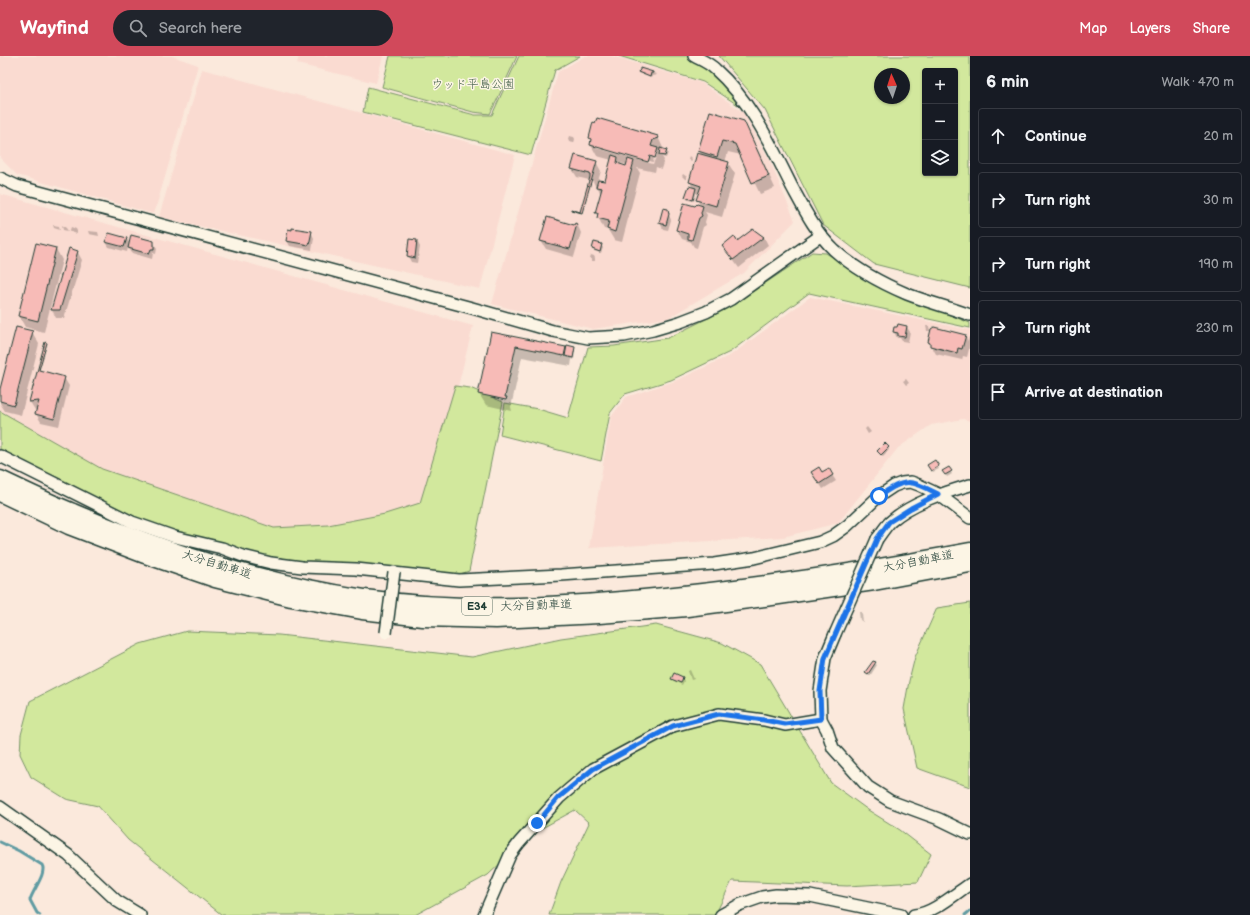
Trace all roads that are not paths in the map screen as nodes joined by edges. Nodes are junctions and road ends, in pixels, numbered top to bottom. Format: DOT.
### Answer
graph roads {
  1 [pos="694,56"];
  2 [pos="0,178"];
  3 [pos="820,236"];
  4 [pos="970,315"];
  5 [pos="0,456"];
  6 [pos="0,479"];
  7 [pos="970,484"];
  8 [pos="0,493"];
  9 [pos="938,494"];
  10 [pos="970,518"];
  11 [pos="970,551"];
  12 [pos="970,564"];
  13 [pos="394,572"];
  14 [pos="386,633"];
  15 [pos="821,719"];
  16 [pos="0,808"];
  17 [pos="970,834"];
  18 [pos="970,884"];
  19 [pos="140,915"];
  20 [pos="484,915"];
  21 [pos="721,915"];
  22 [pos="901,915"];
  23 [pos="914,915"];
  1 -- 3 [label="street"];
  2 -- 3 [label="street"];
  3 -- 4 [label="street"];
  5 -- 13 [label="street"];
  6 -- 11 [label="highway, 大分自動車道 / E34"];
  7 -- 9 [label="street"];
  8 -- 12 [label="highway, 大分自動車道 / E34"];
  9 -- 10 [label="street"];
  9 -- 13 [label="street"];
  9 -- 15 [label="street, bridge"];
  13 -- 14 [label="street, bridge"];
  15 -- 17 [label="street"];
  15 -- 20 [label="street"];
  16 -- 19 [label="street"];
  18 -- 23 [label="street"];
  21 -- 22 [label="street"];
}
